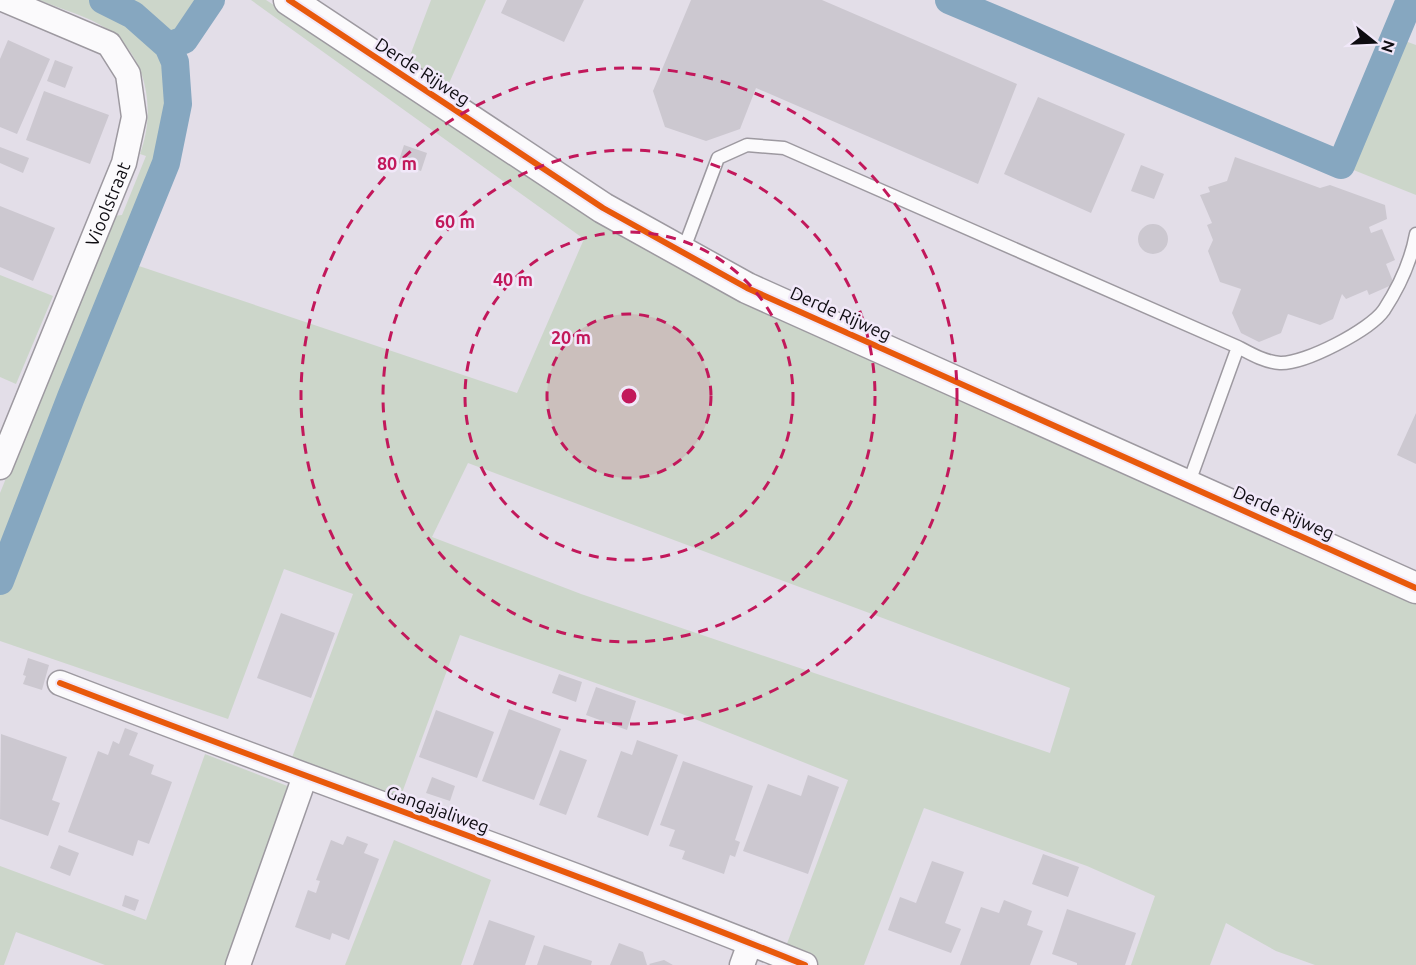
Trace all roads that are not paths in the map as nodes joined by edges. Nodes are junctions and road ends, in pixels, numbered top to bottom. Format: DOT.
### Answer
graph roads {
  1 [pos="5,0"];
  2 [pos="289,0"];
  3 [pos="1416,234"];
  4 [pos="682,252"];
  5 [pos="1238,346"];
  6 [pos="0,467"];
  7 [pos="1188,486"];
  8 [pos="1416,588"];
  9 [pos="60,683"];
  10 [pos="305,776"];
  11 [pos="746,954"];
  12 [pos="238,965"];
  13 [pos="806,965"];
  1 -- 6 [label="street, Vioolstraat"];
  2 -- 4 [label="street, Derde Rijweg"];
  3 -- 5 [label="lane"];
  4 -- 5 [label="lane"];
  4 -- 7 [label="street, Derde Rijweg"];
  5 -- 7 [label="lane"];
  7 -- 8 [label="street, Derde Rijweg"];
  9 -- 10 [label="street, Gangajaliweg"];
  10 -- 11 [label="street, Gangajaliweg"];
  10 -- 12 [label="street"];
  11 -- 13 [label="street, Gangajaliweg"];
}
